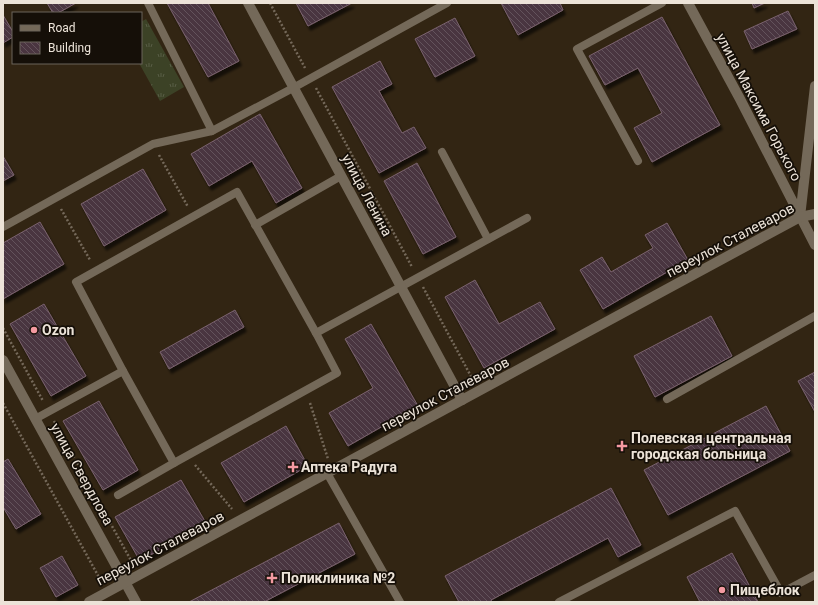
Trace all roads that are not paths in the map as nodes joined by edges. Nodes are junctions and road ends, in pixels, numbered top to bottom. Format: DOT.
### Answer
graph roads {
  1 [pos="148,3"];
  2 [pos="248,3"];
  3 [pos="447,3"];
  4 [pos="662,3"];
  5 [pos="688,3"];
  6 [pos="815,86"];
  7 [pos="293,88"];
  8 [pos="212,131"];
  9 [pos="442,152"];
  10 [pos="638,161"];
  11 [pos="341,176"];
  12 [pos="815,214"];
  13 [pos="800,217"];
  14 [pos="527,218"];
  15 [pos="255,225"];
  16 [pos="3,227"];
  17 [pos="488,239"];
  18 [pos="815,245"];
  19 [pos="401,286"];
  20 [pos="815,316"];
  21 [pos="316,332"];
  22 [pos="3,360"];
  23 [pos="123,371"];
  24 [pos="667,399"];
  25 [pos="462,400"];
  26 [pos="35,419"];
  27 [pos="174,463"];
  28 [pos="329,472"];
  29 [pos="118,495"];
  30 [pos="815,575"];
  31 [pos="125,582"];
  32 [pos="89,602"];
  33 [pos="136,602"];
  34 [pos="400,602"];
  35 [pos="559,602"];
  1 -- 8 [label="lane"];
  2 -- 7 [label="street, улица Ленина"];
  3 -- 7 [label="lane"];
  4 -- 10 [label="lane"];
  5 -- 13 [label="street, улица Максима Горького"];
  6 -- 13 [label="street"];
  7 -- 8 [label="lane"];
  7 -- 11 [label="street, улица Ленина"];
  8 -- 16 [label="lane"];
  9 -- 17 [label="lane"];
  11 -- 15 [label="lane"];
  11 -- 19 [label="street, улица Ленина"];
  12 -- 13 [label="street, переулок Сталеваров"];
  13 -- 18 [label="street, улица Максима Горького"];
  13 -- 25 [label="street, переулок Сталеваров"];
  14 -- 17 [label="lane"];
  15 -- 21 [label="lane"];
  15 -- 23 [label="lane"];
  17 -- 19 [label="lane"];
  19 -- 21 [label="lane"];
  19 -- 25 [label="street, улица Ленина"];
  20 -- 24 [label="lane"];
  21 -- 27 [label="lane"];
  22 -- 26 [label="street, улица Свердлова"];
  23 -- 26 [label="lane"];
  23 -- 27 [label="lane"];
  25 -- 28 [label="street, переулок Сталеваров"];
  26 -- 31 [label="street, улица Свердлова"];
  27 -- 29 [label="lane"];
  28 -- 31 [label="street, переулок Сталеваров"];
  28 -- 34 [label="lane"];
  30 -- 35 [label="lane"];
  31 -- 32 [label="street, переулок Сталеваров"];
  31 -- 33 [label="street, улица Свердлова"];
}
